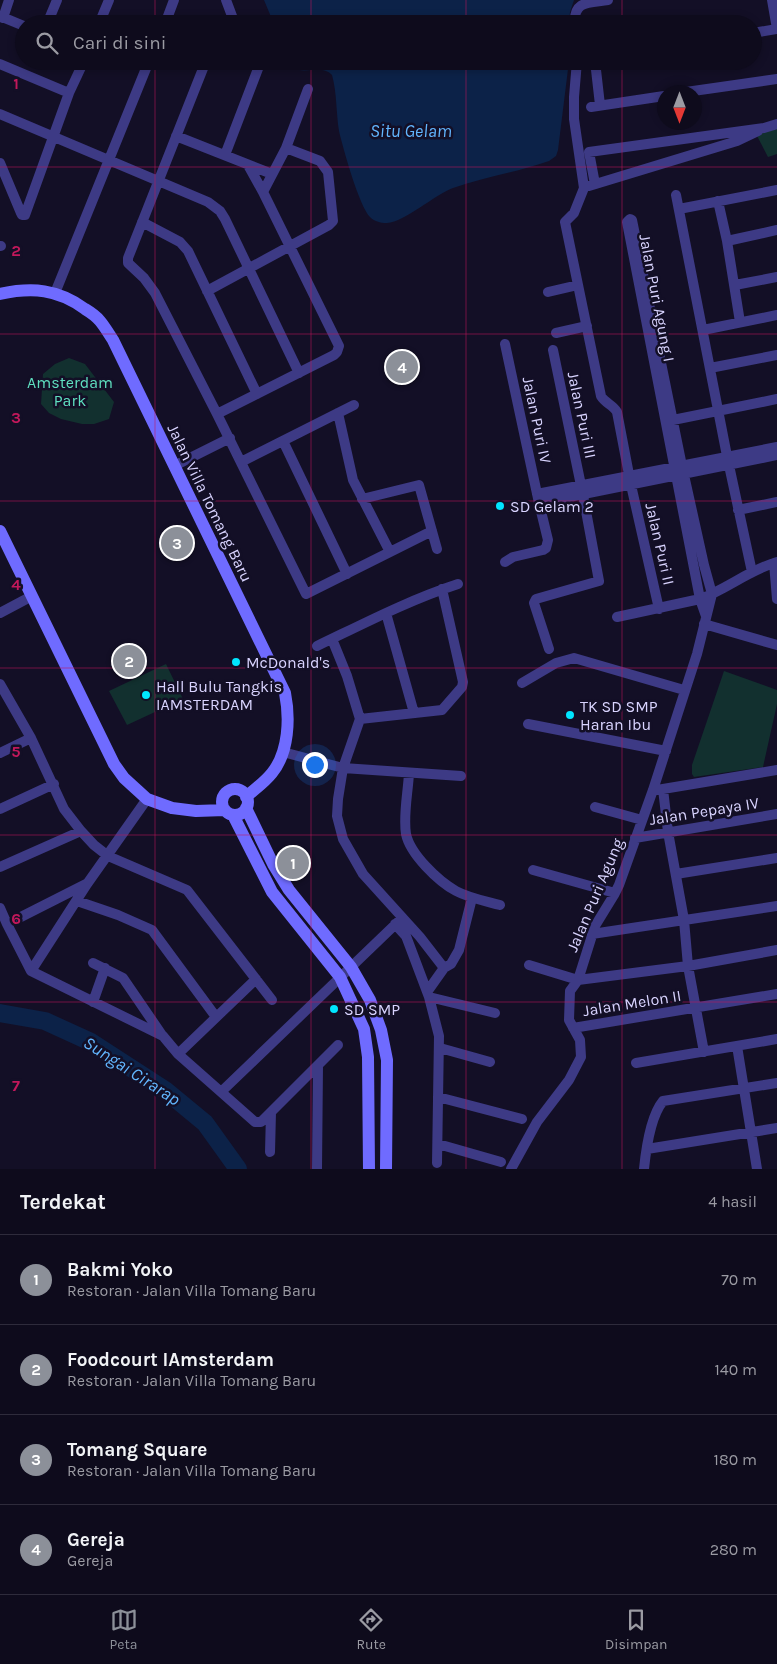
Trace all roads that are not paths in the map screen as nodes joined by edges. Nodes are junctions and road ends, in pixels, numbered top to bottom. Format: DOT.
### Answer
graph roads {
  1 [pos="9,0"];
  2 [pos="57,0"];
  3 [pos="109,0"];
  4 [pos="174,0"];
  5 [pos="226,0"];
  6 [pos="608,0"];
  7 [pos="772,0"];
  8 [pos="51,15"];
  9 [pos="103,15"];
  10 [pos="168,15"];
  11 [pos="232,15"];
  12 [pos="575,15"];
  13 [pos="2,17"];
  14 [pos="15,22"];
  15 [pos="777,29"];
  16 [pos="762,32"];
  17 [pos="0,64"];
  18 [pos="80,70"];
  19 [pos="145,70"];
  20 [pos="202,70"];
  21 [pos="258,70"];
  22 [pos="576,70"];
  23 [pos="595,70"];
  24 [pos="777,78"];
  25 [pos="308,90"];
  26 [pos="702,90"];
  27 [pos="69,93"];
  28 [pos="657,97"];
  29 [pos="0,114"];
  30 [pos="777,124"];
  31 [pos="764,128"];
  32 [pos="176,136"];
  33 [pos="52,137"];
  34 [pos="286,148"];
  35 [pos="225,154"];
  36 [pos="109,160"];
  37 [pos="0,164"];
  38 [pos="248,165"];
  39 [pos="272,174"];
  40 [pos="158,180"];
  41 [pos="595,184"];
  42 [pos="584,188"];
  43 [pos="777,190"];
  44 [pos="263,192"];
  45 [pos="676,195"];
  46 [pos="718,201"];
  47 [pos="679,209"];
  48 [pos="142,222"];
  49 [pos="777,230"];
  50 [pos="727,241"];
  51 [pos="290,246"];
  52 [pos="248,269"];
  53 [pos="777,277"];
  54 [pos="578,285"];
  55 [pos="735,285"];
  56 [pos="207,291"];
  57 [pos="548,292"];
  58 [pos="55,293"];
  59 [pos="0,294"];
  60 [pos="647,307"];
  61 [pos="777,315"];
  62 [pos="740,322"];
  63 [pos="587,326"];
  64 [pos="703,330"];
  65 [pos="556,334"];
  66 [pos="505,344"];
  67 [pos="553,350"];
  68 [pos="777,354"];
  69 [pos="710,368"];
  70 [pos="299,373"];
  71 [pos="257,394"];
  72 [pos="777,400"];
  73 [pos="354,405"];
  74 [pos="719,411"];
  75 [pos="338,413"];
  76 [pos="217,414"];
  77 [pos="670,421"];
  78 [pos="230,438"];
  79 [pos="283,441"];
  80 [pos="777,447"];
  81 [pos="777,455"];
  82 [pos="728,460"];
  83 [pos="241,462"];
  84 [pos="174,466"];
  85 [pos="679,471"];
  86 [pos="630,481"];
  87 [pos="582,491"];
  88 [pos="538,498"];
  89 [pos="362,499"];
  90 [pos="777,502"];
  91 [pos="738,510"];
  92 [pos="0,531"];
  93 [pos="432,531"];
  94 [pos="437,549"];
  95 [pos="390,552"];
  96 [pos="505,562"];
  97 [pos="775,563"];
  98 [pos="752,572"];
  99 [pos="347,574"];
  100 [pos="458,584"];
  101 [pos="442,589"];
  102 [pos="712,594"];
  103 [pos="32,596"];
  104 [pos="700,599"];
  105 [pos="777,599"];
  106 [pos="659,609"];
  107 [pos="0,612"];
  108 [pos="386,613"];
  109 [pos="617,617"];
  110 [pos="705,620"];
  111 [pos="332,639"];
  112 [pos="777,645"];
  113 [pos="317,646"];
  114 [pos="549,649"];
  115 [pos="522,683"];
  116 [pos="0,684"];
  117 [pos="684,690"];
  118 [pos="414,714"];
  119 [pos="360,719"];
  120 [pos="528,724"];
  121 [pos="31,738"];
  122 [pos="666,751"];
  123 [pos="283,752"];
  124 [pos="0,753"];
  125 [pos="343,768"];
  126 [pos="777,770"];
  127 [pos="410,773"];
  128 [pos="461,776"];
  129 [pos="54,784"];
  130 [pos="658,790"];
  131 [pos="147,799"];
  132 [pos="246,803"];
  133 [pos="595,808"];
  134 [pos="0,809"];
  135 [pos="229,812"];
  136 [pos="777,814"];
  137 [pos="642,820"];
  138 [pos="81,831"];
  139 [pos="668,832"];
  140 [pos="635,838"];
  141 [pos="108,856"];
  142 [pos="777,858"];
  143 [pos="0,867"];
  144 [pos="533,870"];
  145 [pos="676,874"];
  146 [pos="87,884"];
  147 [pos="615,893"];
  148 [pos="472,898"];
  149 [pos="77,901"];
  150 [pos="500,905"];
  151 [pos="777,906"];
  152 [pos="0,908"];
  153 [pos="684,920"];
  154 [pos="398,921"];
  155 [pos="6,924"];
  156 [pos="592,934"];
  157 [pos="777,950"];
  158 [pos="93,963"];
  159 [pos="529,965"];
  160 [pos="688,966"];
  161 [pos="351,967"];
  162 [pos="105,968"];
  163 [pos="444,968"];
  164 [pos="31,972"];
  165 [pos="340,977"];
  166 [pos="256,979"];
  167 [pos="578,980"];
  168 [pos="777,994"];
  169 [pos="428,995"];
  170 [pos="272,1000"];
  171 [pos="93,1002"];
  172 [pos="696,1008"];
  173 [pos="495,1013"];
  174 [pos="216,1017"];
  175 [pos="573,1028"];
  176 [pos="163,1036"];
  177 [pos="777,1039"];
  178 [pos="338,1045"];
  179 [pos="737,1046"];
  180 [pos="440,1048"];
  181 [pos="704,1052"];
  182 [pos="178,1054"];
  183 [pos="490,1062"];
  184 [pos="636,1063"];
  185 [pos="318,1066"];
  186 [pos="777,1083"];
  187 [pos="744,1089"];
  188 [pos="221,1092"];
  189 [pos="438,1097"];
  190 [pos="271,1112"];
  191 [pos="522,1118"];
  192 [pos="777,1128"];
  193 [pos="751,1133"];
  194 [pos="438,1144"];
  195 [pos="647,1149"];
  196 [pos="270,1152"];
  197 [pos="501,1162"];
  198 [pos="437,1163"];
  199 [pos="317,1169"];
  200 [pos="369,1169"];
  201 [pos="386,1169"];
  202 [pos="511,1169"];
  203 [pos="644,1169"];
  204 [pos="757,1169"];
  1 -- 13 [label="street"];
  2 -- 8 [label="street"];
  3 -- 9 [label="street"];
  4 -- 10 [label="street"];
  5 -- 11 [label="street"];
  6 -- 12 [label="street"];
  7 -- 15 [label="street"];
  13 -- 14 [label="street"];
  15 -- 16 [label="street"];
  17 -- 27 [label="street"];
  18 -- 27 [label="street"];
  19 -- 36 [label="street"];
  20 -- 32 [label="street"];
  21 -- 35 [label="street"];
  22 -- 42 [label="street"];
  23 -- 28 [label="street"];
  24 -- 26 [label="street"];
  25 -- 34 [label="street"];
  27 -- 33 [label="street"];
  29 -- 33 [label="street"];
  30 -- 31 [label="street"];
  31 -- 41 [label="street"];
  31 -- 41 [label="street"];
  32 -- 35 [label="street"];
  32 -- 40 [label="street"];
  33 -- 36 [label="street"];
  33 -- 37 [label="street"];
  34 -- 39 [label="street"];
  34 -- 51 [label="street"];
  35 -- 38 [label="street"];
  36 -- 40 [label="street"];
  36 -- 58 [label="street"];
  38 -- 39 [label="street"];
  38 -- 44 [label="street"];
  39 -- 44 [label="street"];
  40 -- 48 [label="street"];
  40 -- 52 [label="street"];
  41 -- 42 [label="street"];
  42 -- 54 [label="street, Jalan Puri II"];
  43 -- 46 [label="street"];
  44 -- 51 [label="street"];
  45 -- 47 [label="street"];
  46 -- 47 [label="street"];
  46 -- 50 [label="street"];
  47 -- 64 [label="street"];
  48 -- 56 [label="street"];
  48 -- 76 [label="street"];
  49 -- 50 [label="street"];
  50 -- 55 [label="street"];
  51 -- 52 [label="street"];
  51 -- 70 [label="street"];
  52 -- 56 [label="street"];
  52 -- 70 [label="street"];
  53 -- 55 [label="street"];
  54 -- 57 [label="street"];
  54 -- 63 [label="street, Jalan Puri II"];
  55 -- 62 [label="street"];
  56 -- 71 [label="street"];
  58 -- 59 [label="street, Jalan Villa Tomang Baru"];
  58 -- 84 [label="street, Jalan Villa Tomang Baru"];
  60 -- 60 [label="street, Jalan Puri Agung I"];
  60 -- 77 [label="street, Jalan Puri Agung I"];
  61 -- 62 [label="street"];
  62 -- 64 [label="street"];
  63 -- 65 [label="street"];
  63 -- 86 [label="street, Jalan Puri II"];
  64 -- 69 [label="street"];
  66 -- 88 [label="street, Jalan Puri IV"];
  67 -- 87 [label="street, Jalan Puri III"];
  68 -- 69 [label="street"];
  69 -- 74 [label="street"];
  70 -- 71 [label="street"];
  71 -- 76 [label="street"];
  72 -- 74 [label="street"];
  73 -- 75 [label="street"];
  74 -- 77 [label="street"];
  74 -- 82 [label="street"];
  75 -- 79 [label="street"];
  75 -- 89 [label="street"];
  76 -- 78 [label="street"];
  77 -- 85 [label="street, Jalan Puri Agung I"];
  78 -- 83 [label="street"];
  78 -- 84 [label="street"];
  79 -- 83 [label="street"];
  79 -- 99 [label="street"];
  80 -- 82 [label="street"];
  81 -- 82 [label="street"];
  82 -- 85 [label="street"];
  82 -- 91 [label="street"];
  83 -- 99 [label="street"];
  84 -- 123 [label="street, Jalan Villa Tomang Baru"];
  85 -- 86 [label="street"];
  85 -- 102 [label="street, Jalan Puri Agung I"];
  85 -- 104 [label="street, Jalan Puri Agung I"];
  86 -- 87 [label="street"];
  86 -- 106 [label="street, Jalan Puri II"];
  87 -- 88 [label="street"];
  87 -- 114 [label="street, Jalan Puri III"];
  88 -- 96 [label="street"];
  89 -- 93 [label="street"];
  89 -- 95 [label="street"];
  90 -- 91 [label="street"];
  91 -- 98 [label="street"];
  92 -- 103 [label="street"];
  93 -- 94 [label="street"];
  93 -- 95 [label="street"];
  95 -- 99 [label="street"];
  97 -- 98 [label="street"];
  97 -- 105 [label="street"];
  98 -- 102 [label="street"];
  100 -- 101 [label="street"];
  101 -- 108 [label="street"];
  101 -- 118 [label="street"];
  102 -- 104 [label="street"];
  102 -- 110 [label="street, Jalan Puri Agung"];
  103 -- 107 [label="street"];
  103 -- 131 [label="street"];
  104 -- 106 [label="street"];
  104 -- 110 [label="street, Jalan Puri Agung I"];
  106 -- 109 [label="street"];
  108 -- 111 [label="street"];
  108 -- 118 [label="street"];
  110 -- 112 [label="street"];
  110 -- 117 [label="street, Jalan Puri Agung"];
  111 -- 113 [label="street"];
  111 -- 119 [label="street"];
  115 -- 117 [label="street"];
  116 -- 121 [label="street"];
  117 -- 122 [label="street, Jalan Puri Agung"];
  118 -- 119 [label="street"];
  119 -- 125 [label="street"];
  120 -- 122 [label="street"];
  121 -- 124 [label="street"];
  121 -- 129 [label="street"];
  122 -- 130 [label="street, Jalan Puri Agung"];
  123 -- 125 [label="street"];
  123 -- 132 [label="street, Jalan Villa Tomang Baru"];
  125 -- 127 [label="street"];
  125 -- 154 [label="street"];
  126 -- 130 [label="street"];
  127 -- 128 [label="street"];
  127 -- 148 [label="street"];
  129 -- 134 [label="street"];
  129 -- 138 [label="street"];
  130 -- 137 [label="street, Jalan Puri Agung"];
  130 -- 139 [label="street"];
  131 -- 135 [label="street"];
  131 -- 141 [label="street"];
  132 -- 135 [label="street"];
  132 -- 135 [label="street"];
  132 -- 161 [label="street"];
  133 -- 137 [label="street"];
  135 -- 165 [label="street"];
  136 -- 139 [label="street, Jalan Pepaya IV"];
  137 -- 140 [label="street, Jalan Puri Agung"];
  138 -- 141 [label="street"];
  138 -- 143 [label="street"];
  139 -- 140 [label="street, Jalan Pepaya IV"];
  139 -- 145 [label="street"];
  140 -- 147 [label="street, Jalan Puri Agung"];
  141 -- 146 [label="street"];
  141 -- 166 [label="street"];
  142 -- 145 [label="street"];
  144 -- 147 [label="street"];
  145 -- 153 [label="street"];
  146 -- 149 [label="street"];
  146 -- 155 [label="street"];
  147 -- 156 [label="street, Jalan Puri Agung"];
  148 -- 150 [label="street"];
  148 -- 163 [label="street"];
  149 -- 164 [label="street"];
  149 -- 174 [label="street"];
  151 -- 153 [label="street"];
  152 -- 155 [label="street"];
  153 -- 156 [label="street"];
  153 -- 160 [label="street"];
  154 -- 161 [label="street"];
  154 -- 163 [label="street"];
  154 -- 169 [label="street"];
  155 -- 164 [label="street"];
  156 -- 167 [label="street, Jalan Puri Agung"];
  157 -- 160 [label="street"];
  158 -- 162 [label="street"];
  159 -- 167 [label="street"];
  160 -- 167 [label="street"];
  160 -- 172 [label="street"];
  161 -- 165 [label="street"];
  161 -- 201 [label="street"];
  162 -- 171 [label="street"];
  162 -- 176 [label="street"];
  163 -- 169 [label="street"];
  164 -- 171 [label="street"];
  165 -- 188 [label="street"];
  165 -- 200 [label="street"];
  166 -- 170 [label="street"];
  166 -- 174 [label="street"];
  167 -- 175 [label="street, Jalan Puri Agung"];
  168 -- 172 [label="street, Jalan Melon II"];
  169 -- 173 [label="street"];
  169 -- 180 [label="street"];
  171 -- 176 [label="street"];
  172 -- 175 [label="street, Jalan Melon II"];
  172 -- 181 [label="street"];
  174 -- 182 [label="street"];
  175 -- 202 [label="street, Jalan Puri Agung"];
  176 -- 182 [label="street"];
  177 -- 179 [label="street"];
  178 -- 185 [label="street"];
  179 -- 181 [label="street"];
  179 -- 187 [label="street"];
  180 -- 183 [label="street"];
  180 -- 189 [label="street"];
  181 -- 184 [label="street"];
  182 -- 188 [label="street"];
  185 -- 190 [label="street"];
  185 -- 199 [label="street"];
  186 -- 187 [label="street"];
  187 -- 193 [label="street"];
  187 -- 195 [label="street"];
  188 -- 190 [label="street"];
  189 -- 191 [label="street"];
  189 -- 194 [label="street"];
  190 -- 196 [label="street"];
  192 -- 193 [label="street"];
  193 -- 195 [label="street"];
  193 -- 204 [label="street"];
  194 -- 197 [label="street"];
  194 -- 198 [label="street"];
  195 -- 203 [label="street"];
}
